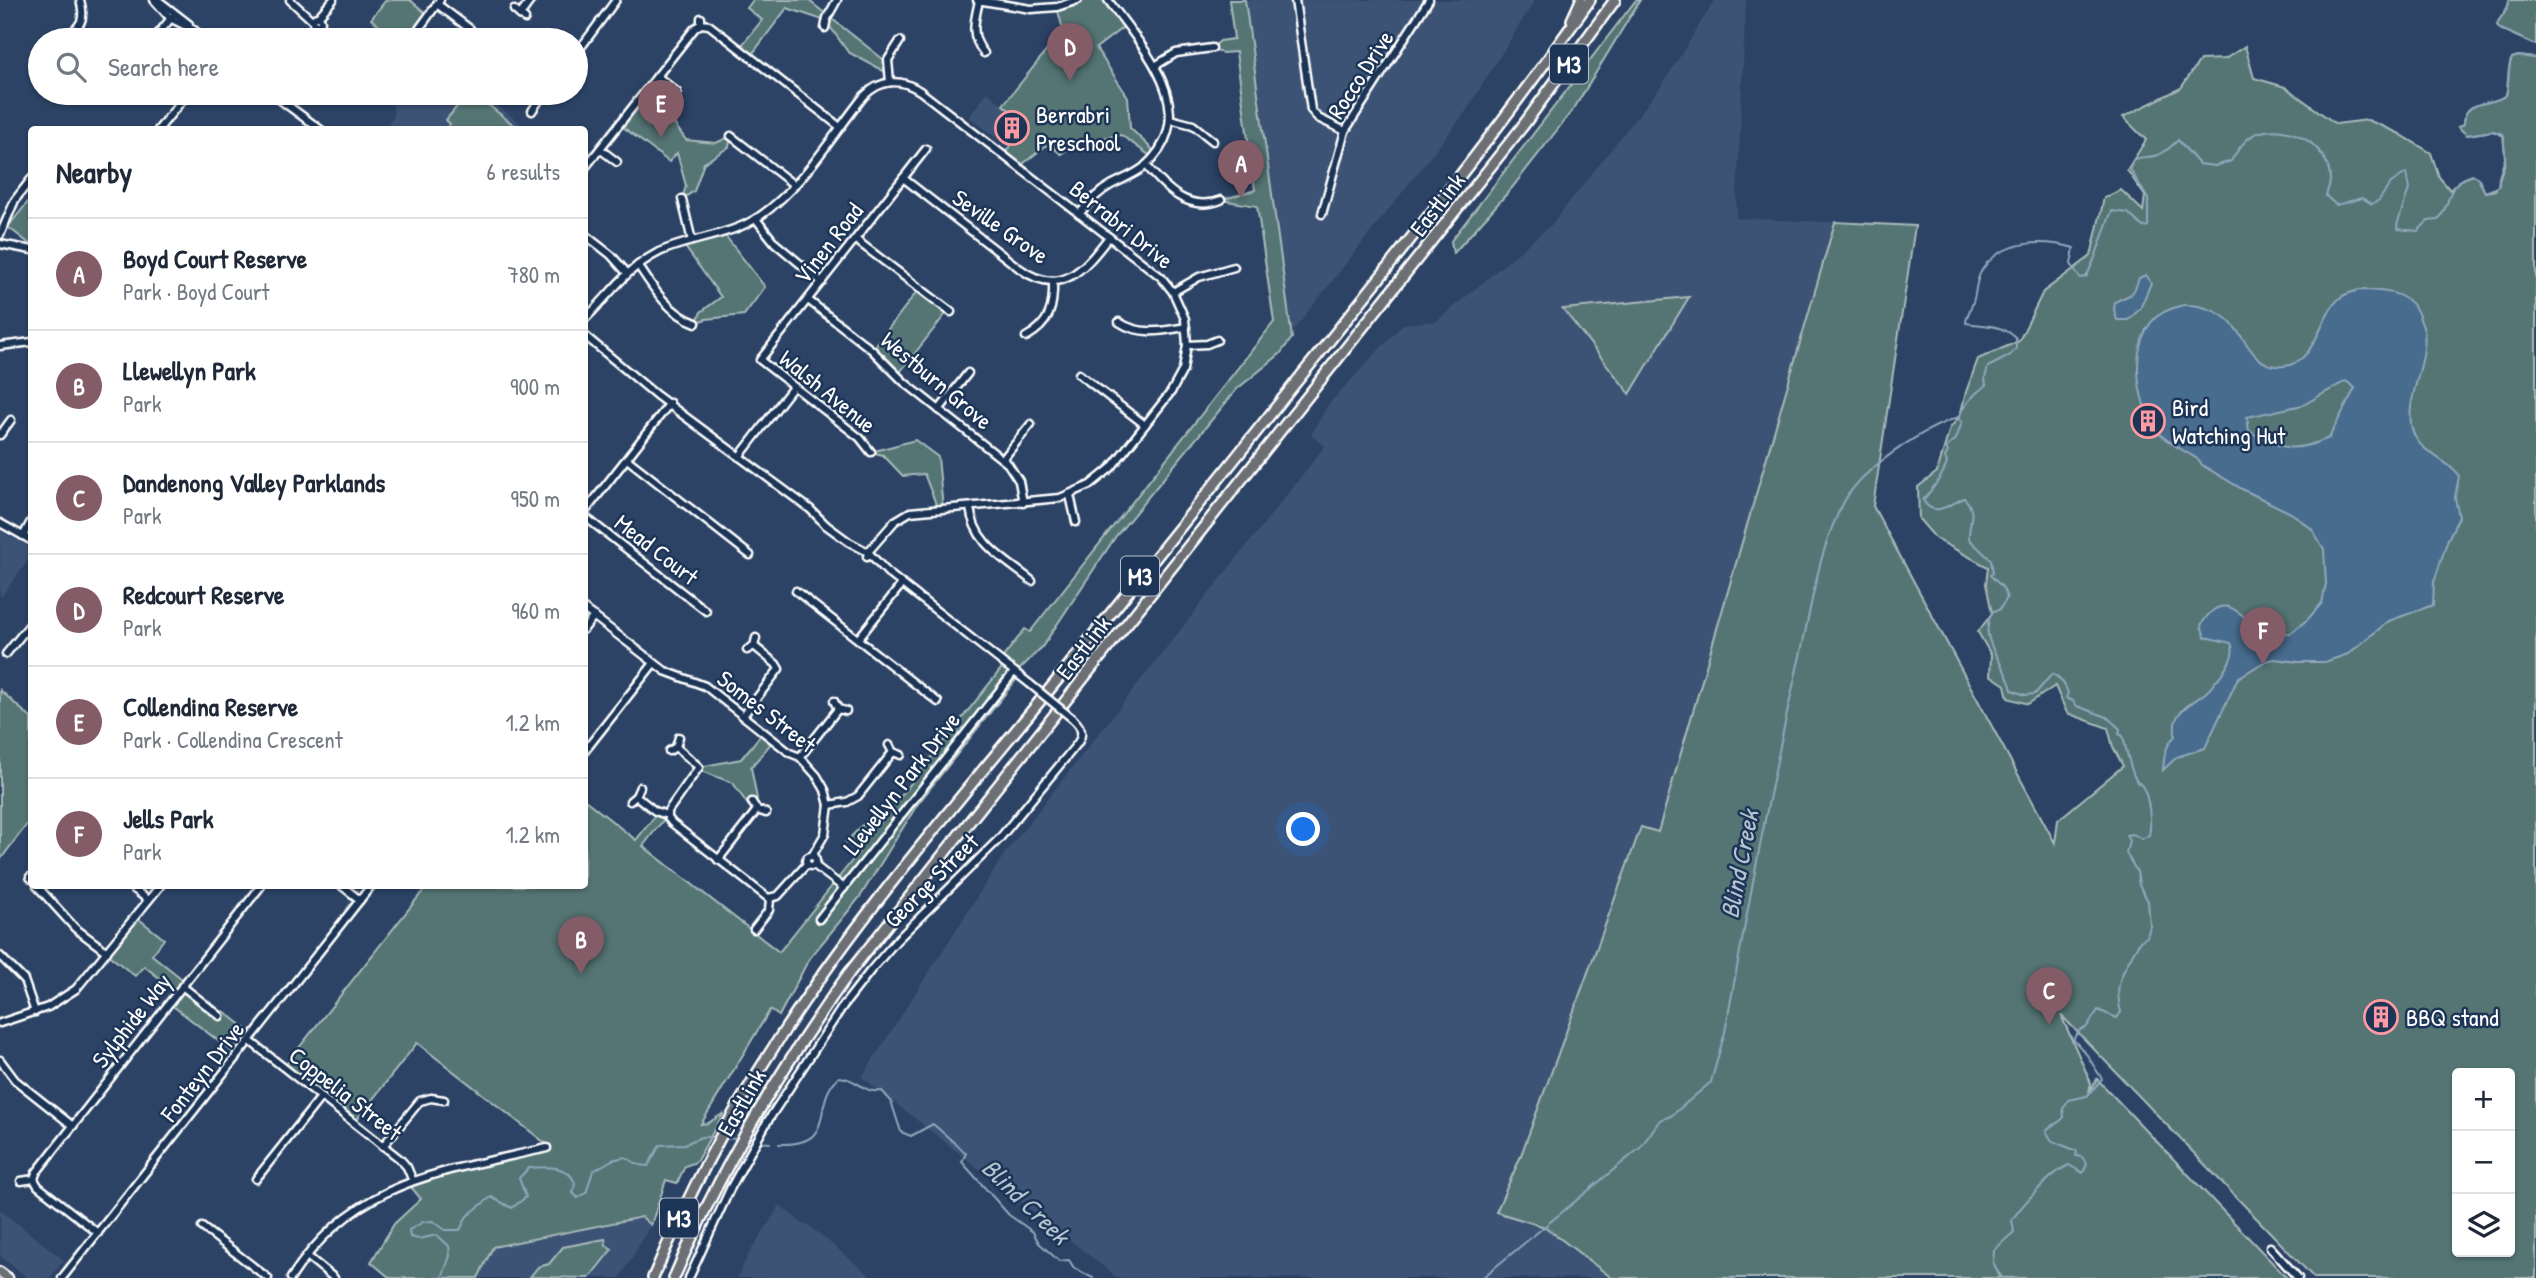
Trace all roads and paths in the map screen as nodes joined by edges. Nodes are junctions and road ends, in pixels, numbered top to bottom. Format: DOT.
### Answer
graph roads {
  1 [pos="80,0"];
  2 [pos="156,0"];
  3 [pos="290,0"];
  4 [pos="333,0"];
  5 [pos="531,0"];
  6 [pos="616,0"];
  7 [pos="837,0"];
  8 [pos="1078,0"];
  9 [pos="1108,0"];
  10 [pos="1294,0"];
  11 [pos="1429,0"];
  12 [pos="1581,0"];
  13 [pos="1590,0"];
  14 [pos="1617,0"];
  15 [pos="978,1"];
  16 [pos="439,2"];
  17 [pos="519,15"];
  18 [pos="172,16"];
  19 [pos="317,21"];
  20 [pos="75,28"];
  21 [pos="162,28"];
  22 [pos="191,28"];
  23 [pos="312,28"];
  24 [pos="326,28"];
  25 [pos="420,28"];
  26 [pos="469,28"];
  27 [pos="825,28"];
  28 [pos="588,38"];
  29 [pos="1562,40"];
  30 [pos="900,41"];
  31 [pos="1212,48"];
  32 [pos="984,53"];
  33 [pos="1155,66"];
  34 [pos="657,76"];
  35 [pos="890,82"];
  36 [pos="677,92"];
  37 [pos="178,105"];
  38 [pos="290,105"];
  39 [pos="536,105"];
  40 [pos="532,111"];
  41 [pos="1170,119"];
  42 [pos="161,126"];
  43 [pos="316,126"];
  44 [pos="840,127"];
  45 [pos="1345,131"];
  46 [pos="731,136"];
  47 [pos="1213,141"];
  48 [pos="600,149"];
  49 [pos="926,149"];
  50 [pos="617,162"];
  51 [pos="588,164"];
  52 [pos="1146,165"];
  53 [pos="903,177"];
  54 [pos="28,183"];
  55 [pos="794,185"];
  56 [pos="682,199"];
  57 [pos="1221,200"];
  58 [pos="1079,214"];
  59 [pos="1322,214"];
  60 [pos="757,219"];
  61 [pos="0,235"];
  62 [pos="588,237"];
  63 [pos="1109,237"];
  64 [pos="856,240"];
  65 [pos="692,241"];
  66 [pos="0,244"];
  67 [pos="28,249"];
  68 [pos="638,265"];
  69 [pos="1234,267"];
  70 [pos="627,274"];
  71 [pos="1053,281"];
  72 [pos="822,282"];
  73 [pos="1173,292"];
  74 [pos="808,300"];
  75 [pos="951,312"];
  76 [pos="592,313"];
  77 [pos="588,316"];
  78 [pos="588,320"];
  79 [pos="1119,322"];
  80 [pos="696,323"];
  81 [pos="1186,327"];
  82 [pos="1026,337"];
  83 [pos="588,338"];
  84 [pos="1217,340"];
  85 [pos="28,342"];
  86 [pos="1187,345"];
  87 [pos="0,346"];
  88 [pos="760,360"];
  89 [pos="968,373"];
  90 [pos="1079,374"];
  91 [pos="793,387"];
  92 [pos="670,403"];
  93 [pos="939,410"];
  94 [pos="11,420"];
  95 [pos="1031,425"];
  96 [pos="1145,425"];
  97 [pos="0,435"];
  98 [pos="870,452"];
  99 [pos="739,457"];
  100 [pos="627,459"];
  101 [pos="1003,459"];
  102 [pos="1070,495"];
  103 [pos="1023,503"];
  104 [pos="970,507"];
  105 [pos="588,509"];
  106 [pos="588,517"];
  107 [pos="1076,522"];
  108 [pos="0,523"];
  109 [pos="28,528"];
  110 [pos="23,537"];
  111 [pos="28,539"];
  112 [pos="869,554"];
  113 [pos="750,555"];
  114 [pos="1032,581"];
  115 [pos="901,584"];
  116 [pos="796,592"];
  117 [pos="706,611"];
  118 [pos="588,612"];
  119 [pos="594,617"];
  120 [pos="588,624"];
  121 [pos="28,627"];
  122 [pos="756,638"];
  123 [pos="858,639"];
  124 [pos="754,646"];
  125 [pos="747,650"];
  126 [pos="6,654"];
  127 [pos="654,663"];
  128 [pos="1014,672"];
  129 [pos="834,701"];
  130 [pos="938,702"];
  131 [pos="838,709"];
  132 [pos="846,711"];
  133 [pos="743,716"];
  134 [pos="679,737"];
  135 [pos="889,745"];
  136 [pos="588,747"];
  137 [pos="893,752"];
  138 [pos="901,755"];
  139 [pos="800,757"];
  140 [pos="640,787"];
  141 [pos="636,796"];
  142 [pos="630,801"];
  143 [pos="752,802"];
  144 [pos="829,805"];
  145 [pos="757,810"];
  146 [pos="766,813"];
  147 [pos="667,815"];
  148 [pos="718,860"];
  149 [pos="811,864"];
  150 [pos="844,888"];
  151 [pos="40,889"];
  152 [pos="134,889"];
  153 [pos="157,889"];
  154 [pos="259,889"];
  155 [pos="345,889"];
  156 [pos="369,889"];
  157 [pos="770,899"];
  158 [pos="148,900"];
  159 [pos="360,900"];
  160 [pos="820,919"];
  161 [pos="754,929"];
  162 [pos="107,952"];
  163 [pos="0,956"];
  164 [pos="182,986"];
  165 [pos="35,1012"];
  166 [pos="220,1016"];
  167 [pos="0,1023"];
  168 [pos="250,1041"];
  169 [pos="0,1060"];
  170 [pos="320,1097"];
  171 [pos="444,1100"];
  172 [pos="73,1126"];
  173 [pos="383,1146"];
  174 [pos="547,1148"];
  175 [pos="34,1179"];
  176 [pos="256,1179"];
  177 [pos="412,1179"];
  178 [pos="21,1181"];
  179 [pos="202,1227"];
  180 [pos="98,1233"];
  181 [pos="2270,1247"];
  182 [pos="307,1256"];
  183 [pos="0,1272"];
  184 [pos="653,1276"];
  185 [pos="8,1278"];
  186 [pos="62,1278"];
  187 [pos="268,1278"];
  188 [pos="291,1278"];
  189 [pos="334,1278"];
  190 [pos="674,1278"];
  191 [pos="689,1278"];
  192 [pos="2298,1278"];
  1 -- 20 [label="street"];
  2 -- 18 [label="street"];
  3 -- 19 [label="street"];
  4 -- 19 [label="street"];
  5 -- 17 [label="street"];
  6 -- 28 [label="street"];
  7 -- 27 [label="street"];
  8 -- 15 [label="street"];
  9 -- 33 [label="street"];
  10 -- 45 [label="street"];
  11 -- 45 [label="street, Rocco Drive"];
  12 -- 29 [label="highway"];
  13 -- 29 [label="highway, EastLink / M3"];
  14 -- 190 [label="highway, EastLink / M3"];
  15 -- 32 [label="street"];
  16 -- 25 [label="street"];
  16 -- 26 [label="street"];
  18 -- 21 [label="street"];
  18 -- 22 [label="street"];
  19 -- 23 [label="street"];
  19 -- 24 [label="street"];
  29 -- 184 [label="highway, EastLink / M3"];
  30 -- 35 [label="street"];
  31 -- 33 [label="street"];
  33 -- 41 [label="street"];
  34 -- 36 [label="street"];
  34 -- 44 [label="street"];
  34 -- 48 [label="street"];
  35 -- 44 [label="street"];
  35 -- 58 [label="street, Berrabri Drive"];
  37 -- 42 [label="street"];
  38 -- 43 [label="street"];
  39 -- 40 [label="street"];
  41 -- 47 [label="street"];
  41 -- 52 [label="street"];
  44 -- 55 [label="street"];
  45 -- 59 [label="street, Rocco Drive"];
  46 -- 55 [label="street"];
  48 -- 50 [label="street"];
  48 -- 51 [label="street"];
  49 -- 53 [label="street, Vinen Road"];
  52 -- 57 [label="street"];
  52 -- 58 [label="street"];
  53 -- 64 [label="street, Vinen Road"];
  53 -- 71 [label="street, Seville Grove"];
  54 -- 61 [label="street"];
  55 -- 60 [label="street"];
  56 -- 65 [label="street"];
  58 -- 63 [label="street, Berrabri Drive"];
  60 -- 65 [label="street"];
  60 -- 72 [label="street"];
  62 -- 70 [label="street"];
  63 -- 71 [label="street, Seville Grove"];
  63 -- 73 [label="street, Berrabri Drive"];
  64 -- 72 [label="street, Vinen Road"];
  64 -- 75 [label="street"];
  65 -- 68 [label="street"];
  66 -- 67 [label="street"];
  68 -- 70 [label="street"];
  68 -- 80 [label="street"];
  69 -- 73 [label="street"];
  70 -- 76 [label="street"];
  71 -- 82 [label="street"];
  72 -- 74 [label="street, Vinen Road"];
  73 -- 81 [label="street, Berrabri Drive"];
  74 -- 88 [label="street, Vinen Road"];
  74 -- 93 [label="street, Westburn Grove"];
  76 -- 77 [label="street"];
  76 -- 78 [label="street"];
  79 -- 81 [label="street"];
  81 -- 86 [label="street, Berrabri Drive"];
  83 -- 92 [label="street, George Street"];
  84 -- 86 [label="street"];
  85 -- 87 [label="street"];
  86 -- 96 [label="street, Berrabri Drive"];
  88 -- 91 [label="street, Walsh Avenue"];
  89 -- 93 [label="street"];
  90 -- 96 [label="street"];
  91 -- 98 [label="street, Walsh Avenue"];
  91 -- 99 [label="street"];
  92 -- 99 [label="street, George Street"];
  92 -- 100 [label="street"];
  93 -- 101 [label="street, Westburn Grove"];
  94 -- 97 [label="street"];
  95 -- 101 [label="street"];
  96 -- 102 [label="street, Berrabri Drive"];
  99 -- 112 [label="street, George Street"];
  100 -- 105 [label="street"];
  100 -- 113 [label="street"];
  101 -- 103 [label="street, Westburn Grove"];
  102 -- 103 [label="street, Berrabri Drive"];
  102 -- 107 [label="street"];
  103 -- 104 [label="street, Berrabri Drive"];
  104 -- 112 [label="street, Berrabri Drive"];
  104 -- 114 [label="street"];
  106 -- 117 [label="street, Mead Court"];
  108 -- 110 [label="street"];
  109 -- 110 [label="street"];
  110 -- 111 [label="street"];
  112 -- 115 [label="street, George Street"];
  115 -- 123 [label="street"];
  115 -- 128 [label="street, George Street"];
  116 -- 123 [label="street"];
  118 -- 119 [label="street, Somes Street"];
  119 -- 120 [label="street"];
  119 -- 127 [label="street, Somes Street"];
  121 -- 126 [label="street"];
  122 -- 124 [label="street"];
  123 -- 130 [label="street"];
  124 -- 125 [label="street"];
  124 -- 133 [label="street"];
  127 -- 133 [label="street, Somes Street"];
  127 -- 136 [label="street"];
  128 -- 150 [label="street, Llewellyn Park Drive"];
  128 -- 191 [label="street, George Street, bridge"];
  129 -- 131 [label="street"];
  131 -- 132 [label="street"];
  131 -- 139 [label="street"];
  133 -- 139 [label="street, Somes Street"];
  134 -- 147 [label="street"];
  135 -- 137 [label="street"];
  137 -- 138 [label="street"];
  137 -- 144 [label="street"];
  139 -- 144 [label="street, Somes Street"];
  140 -- 141 [label="street"];
  141 -- 142 [label="street"];
  141 -- 147 [label="street"];
  143 -- 145 [label="street"];
  144 -- 149 [label="street"];
  145 -- 146 [label="street"];
  145 -- 148 [label="street"];
  147 -- 148 [label="street"];
  148 -- 157 [label="street"];
  149 -- 150 [label="street"];
  149 -- 157 [label="street"];
  150 -- 160 [label="street, Llewellyn Park Drive"];
  151 -- 162 [label="street"];
  152 -- 158 [label="street"];
  153 -- 158 [label="street"];
  154 -- 164 [label="street, Sylphide Way"];
  155 -- 159 [label="street"];
  156 -- 159 [label="street, Fonteyn Drive"];
  157 -- 161 [label="street"];
  158 -- 162 [label="street"];
  159 -- 168 [label="street, Fonteyn Drive"];
  162 -- 165 [label="street"];
  163 -- 165 [label="street"];
  164 -- 166 [label="street"];
  164 -- 172 [label="street, Sylphide Way"];
  165 -- 167 [label="street"];
  168 -- 170 [label="street, Coppelia Street"];
  168 -- 180 [label="street, Fonteyn Drive"];
  169 -- 172 [label="street"];
  170 -- 173 [label="street, Coppelia Street"];
  170 -- 176 [label="street"];
  171 -- 173 [label="street"];
  172 -- 175 [label="street, Sylphide Way"];
  173 -- 177 [label="street, Coppelia Street"];
  174 -- 177 [label="street"];
  175 -- 178 [label="street"];
  175 -- 180 [label="street"];
  177 -- 182 [label="street"];
  179 -- 187 [label="street"];
  180 -- 186 [label="street, Fonteyn Drive"];
  181 -- 192 [label="street"];
  182 -- 188 [label="street"];
  182 -- 189 [label="street"];
  183 -- 185 [label="main road"];
}
